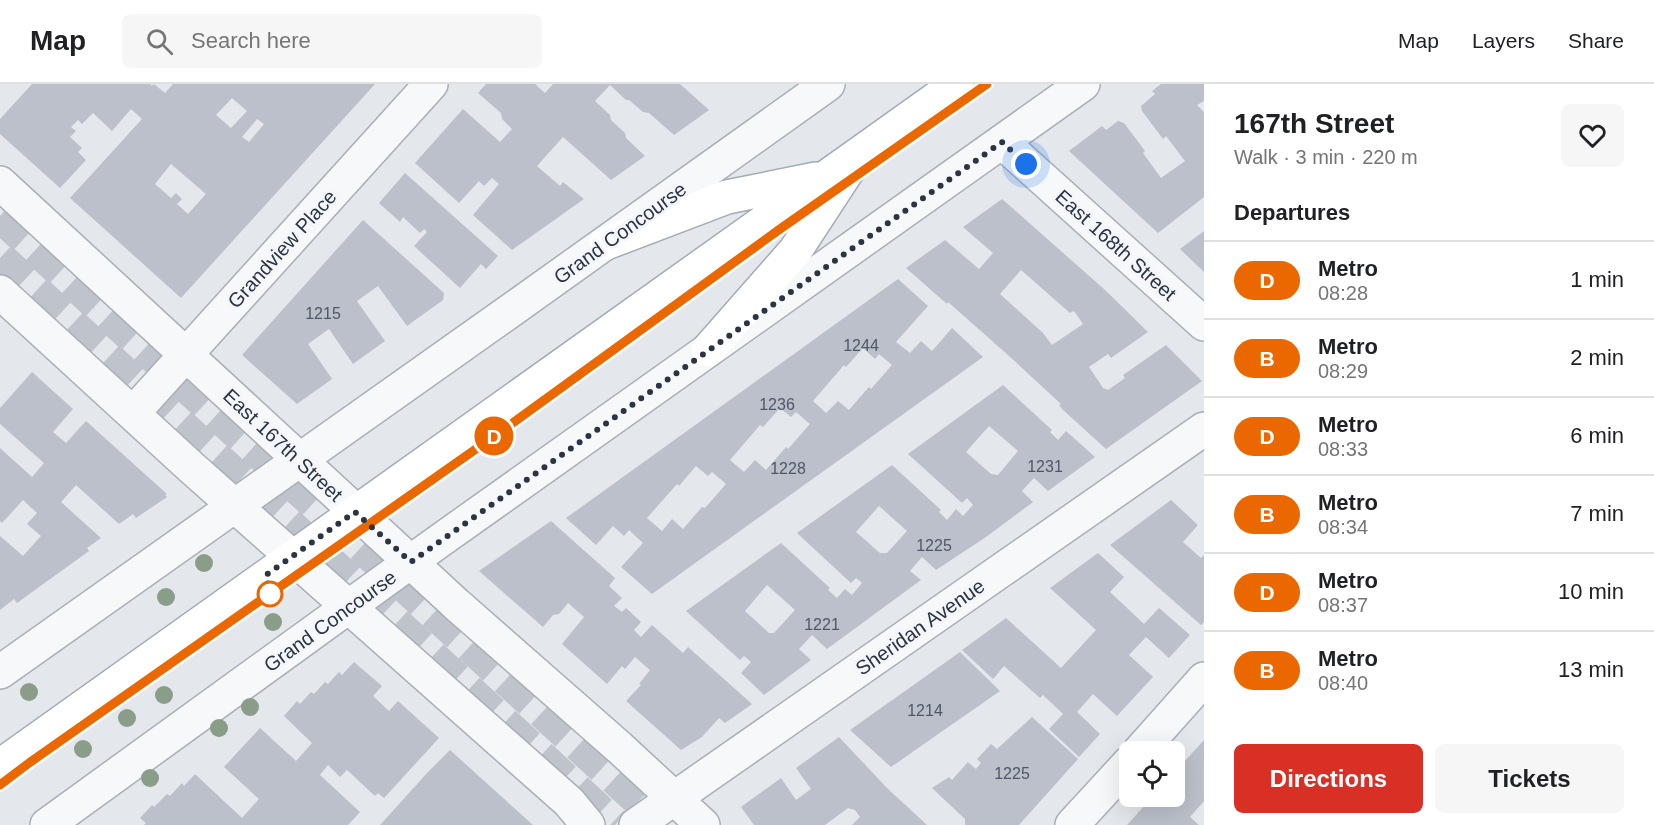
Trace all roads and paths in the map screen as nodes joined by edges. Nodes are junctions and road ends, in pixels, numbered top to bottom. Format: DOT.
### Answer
graph roads {
  1 [pos="431,84"];
  2 [pos="828,84"];
  3 [pos="957,84"];
  4 [pos="1083,84"];
  5 [pos="1002,142"];
  6 [pos="860,152"];
  7 [pos="826,177"];
  8 [pos="0,183"];
  9 [pos="606,243"];
  10 [pos="0,292"];
  11 [pos="1204,324"];
  12 [pos="708,351"];
  13 [pos="187,355"];
  14 [pos="133,413"];
  15 [pos="1204,429"];
  16 [pos="300,459"];
  17 [pos="234,506"];
  18 [pos="355,512"];
  19 [pos="292,556"];
  20 [pos="411,562"];
  21 [pos="348,607"];
  22 [pos="0,672"];
  23 [pos="1204,679"];
  24 [pos="1149,741"];
  25 [pos="0,766"];
  26 [pos="1119,774"];
  27 [pos="675,798"];
  28 [pos="47,825"];
  29 [pos="588,825"];
  30 [pos="636,825"];
  31 [pos="703,825"];
  32 [pos="1072,825"];
  1 -- 13 [label="street, Grandview Place"];
  2 -- 9 [label="street, Grand Concourse"];
  3 -- 6 [label="main road"];
  4 -- 5 [label="street, Grand Concourse"];
  5 -- 11 [label="street, East 168th Street"];
  5 -- 12 [label="street, Grand Concourse"];
  6 -- 7 [label="main road"];
  6 -- 12 [label="main road"];
  7 -- 9 [label="main road"];
  7 -- 18 [label="main road"];
  8 -- 13 [label="street, East 167th Street"];
  9 -- 16 [label="street, Grand Concourse"];
  10 -- 14 [label="street"];
  12 -- 20 [label="street, Grand Concourse"];
  13 -- 14 [label="street, Grandview Place"];
  13 -- 16 [label="street, East 167th Street"];
  14 -- 17 [label="street"];
  15 -- 27 [label="street, Sheridan Avenue"];
  16 -- 17 [label="street, Grand Concourse"];
  16 -- 18 [label="street, East 167th Street"];
  17 -- 19 [label="street"];
  17 -- 22 [label="street, Grand Concourse"];
  18 -- 19 [label="main road"];
  18 -- 20 [label="street, East 167th Street"];
  19 -- 21 [label="street"];
  19 -- 25 [label="main road"];
  20 -- 21 [label="street, Grand Concourse"];
  20 -- 27 [label="street, East 167th Street"];
  21 -- 28 [label="street, Grand Concourse"];
  21 -- 29 [label="street"];
  23 -- 24 [label="street"];
  26 -- 32 [label="street"];
  27 -- 30 [label="street, Sheridan Avenue"];
  27 -- 31 [label="street, East 167th Street"];
}
